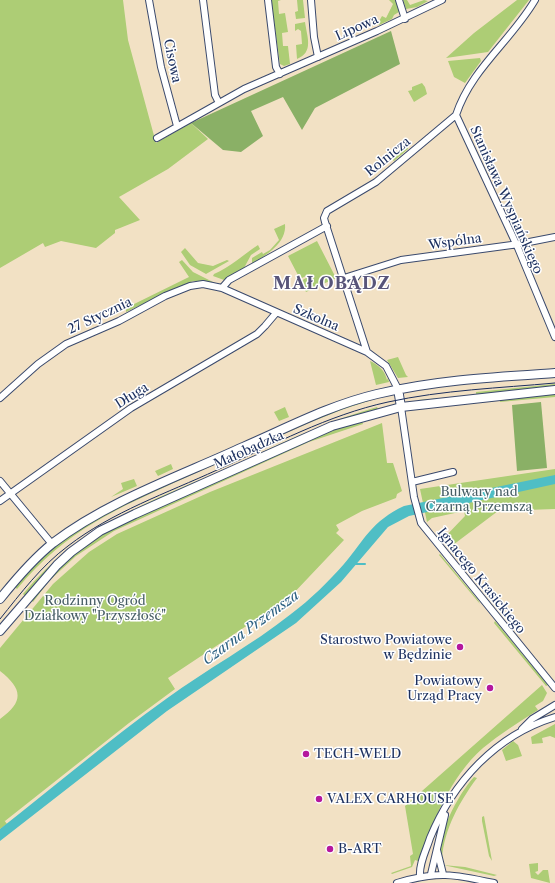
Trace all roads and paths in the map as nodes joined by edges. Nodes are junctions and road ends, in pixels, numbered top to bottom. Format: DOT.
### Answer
graph roads {
  1 [pos="149,0"];
  2 [pos="204,0"];
  3 [pos="268,0"];
  4 [pos="311,0"];
  5 [pos="400,0"];
  6 [pos="442,0"];
  7 [pos="535,0"];
  8 [pos="405,19"];
  9 [pos="318,57"];
  10 [pos="280,74"];
  11 [pos="219,103"];
  12 [pos="456,115"];
  13 [pos="177,126"];
  14 [pos="157,138"];
  15 [pos="327,226"];
  16 [pos="555,237"];
  17 [pos="515,244"];
  18 [pos="360,273"];
  19 [pos="344,278"];
  20 [pos="222,288"];
  21 [pos="347,290"];
  22 [pos="276,313"];
  23 [pos="555,337"];
  24 [pos="363,343"];
  25 [pos="356,347"];
  26 [pos="366,352"];
  27 [pos="555,373"];
  28 [pos="398,389"];
  29 [pos="555,390"];
  30 [pos="0,398"];
  31 [pos="401,407"];
  32 [pos="453,472"];
  33 [pos="0,481"];
  34 [pos="412,482"];
  35 [pos="10,492"];
  36 [pos="0,501"];
  37 [pos="52,544"];
  38 [pos="0,599"];
  39 [pos="0,631"];
  40 [pos="555,688"];
  41 [pos="555,705"];
  42 [pos="555,717"];
  43 [pos="521,731"];
  44 [pos="447,807"];
  45 [pos="437,844"];
  46 [pos="432,874"];
  47 [pos="443,874"];
  48 [pos="420,876"];
  49 [pos="397,883"];
  50 [pos="494,883"];
  1 -- 13 [label="street, Cisowa"];
  2 -- 11 [label="street"];
  3 -- 10 [label="street"];
  4 -- 9 [label="street"];
  5 -- 8 [label="street"];
  6 -- 8 [label="street, Lipowa"];
  7 -- 12 [label="street"];
  8 -- 9 [label="street, Lipowa"];
  9 -- 10 [label="street, Lipowa"];
  10 -- 11 [label="street, Lipowa"];
  11 -- 13 [label="street, Lipowa"];
  12 -- 15 [label="street, Rolnicza"];
  12 -- 17 [label="street, Stanisława Wyspiańskiego"];
  13 -- 14 [label="street, Lipowa"];
  15 -- 19 [label="street"];
  15 -- 20 [label="street"];
  16 -- 17 [label="street, Wspólna"];
  17 -- 18 [label="street, Wspólna"];
  17 -- 23 [label="street, Stanisława Wyspiańskiego"];
  18 -- 19 [label="street, Wspólna"];
  18 -- 21 [label="street"];
  19 -- 21 [label="street"];
  20 -- 22 [label="street, Szkolna"];
  20 -- 30 [label="street, 27 Stycznia"];
  21 -- 24 [label="street"];
  22 -- 25 [label="street, Szkolna"];
  22 -- 35 [label="street, Długa"];
  24 -- 25 [label="street"];
  24 -- 26 [label="street"];
  25 -- 26 [label="street, Szkolna"];
  26 -- 28 [label="street, Szkolna"];
  27 -- 28 [label="street, Małobądzka"];
  28 -- 31 [label="street"];
  28 -- 37 [label="street, Małobądzka"];
  29 -- 31 [label="street, Małobądzka"];
  31 -- 34 [label="street, Ignacego Krasickiego"];
  31 -- 39 [label="street, Małobądzka"];
  32 -- 34 [label="street"];
  33 -- 35 [label="street"];
  34 -- 40 [label="street, Ignacego Krasickiego"];
  35 -- 36 [label="street, Długa"];
  35 -- 37 [label="street"];
  37 -- 38 [label="street, Małobądzka"];
  41 -- 43 [label="street"];
  42 -- 43 [label="street"];
  43 -- 44 [label="street"];
  44 -- 45 [label="street"];
  44 -- 48 [label="street"];
  45 -- 46 [label="street"];
  45 -- 47 [label="street"];
  46 -- 47 [label="street"];
  46 -- 48 [label="street"];
  47 -- 50 [label="street"];
  48 -- 49 [label="street"];
}
